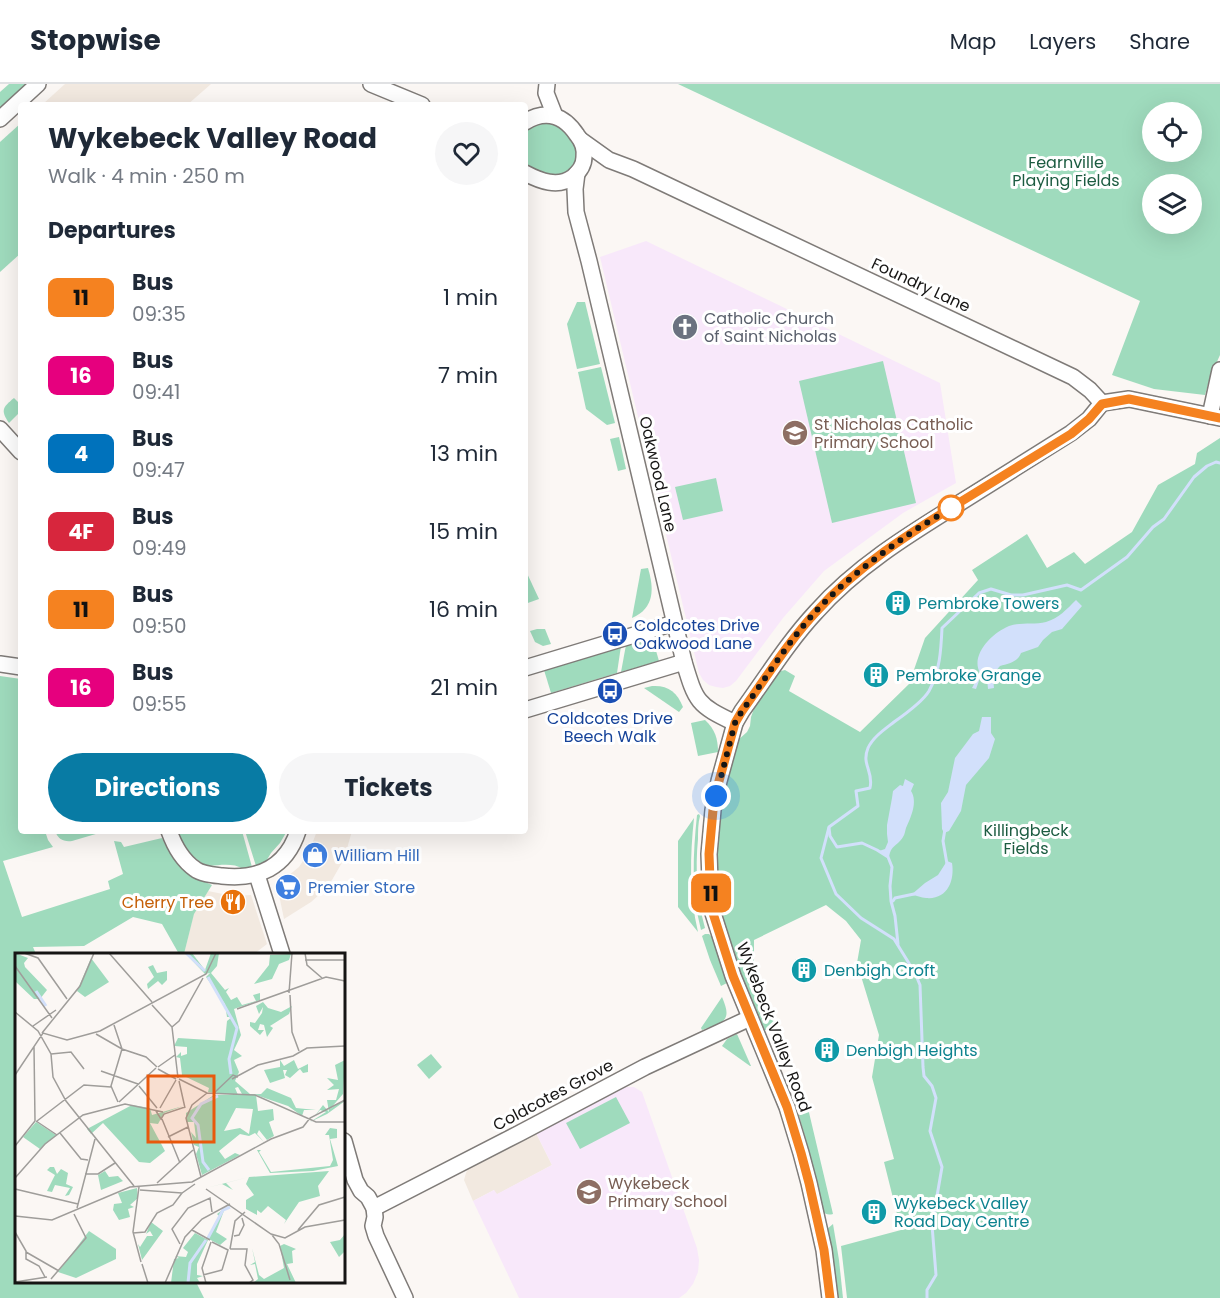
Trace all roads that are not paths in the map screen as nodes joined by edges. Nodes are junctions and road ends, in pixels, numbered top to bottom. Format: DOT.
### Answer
graph roads {
  1 [pos="38,84"];
  2 [pos="371,84"];
  3 [pos="547,89"];
  4 [pos="18,102"];
  5 [pos="18,102"];
  6 [pos="415,102"];
  7 [pos="555,116"];
  8 [pos="0,119"];
  9 [pos="529,120"];
  10 [pos="581,140"];
  11 [pos="609,160"];
  12 [pos="580,170"];
  13 [pos="528,174"];
  14 [pos="553,183"];
  15 [pos="576,212"];
  16 [pos="1220,370"];
  17 [pos="1102,404"];
  18 [pos="1215,417"];
  19 [pos="0,429"];
  20 [pos="18,449"];
  21 [pos="674,623"];
  22 [pos="684,662"];
  23 [pos="0,664"];
  24 [pos="18,667"];
  25 [pos="528,667"];
  26 [pos="528,709"];
  27 [pos="735,723"];
  28 [pos="170,834"];
  29 [pos="297,834"];
  30 [pos="256,875"];
  31 [pos="282,953"];
  32 [pos="750,1018"];
  33 [pos="345,1145"];
  34 [pos="374,1208"];
  35 [pos="405,1298"];
  36 [pos="830,1298"];
  1 -- 4 [label="street"];
  2 -- 6 [label="street"];
  3 -- 7 [label="street"];
  3 -- 9 [label="street"];
  5 -- 8 [label="street"];
  7 -- 9 [label="street"];
  7 -- 10 [label="street, Foundry Lane"];
  10 -- 11 [label="street, Foundry Lane"];
  10 -- 12 [label="street, Oakwood Lane"];
  11 -- 12 [label="street"];
  11 -- 17 [label="street, Foundry Lane"];
  12 -- 14 [label="street"];
  12 -- 15 [label="street, Oakwood Lane"];
  13 -- 14 [label="street"];
  14 -- 15 [label="street, Oakwood Lane"];
  15 -- 21 [label="street, Oakwood Lane"];
  16 -- 18 [label="street"];
  17 -- 18 [label="street"];
  17 -- 27 [label="street, Wykebeck Valley Road"];
  19 -- 20 [label="street"];
  21 -- 22 [label="street, Oakwood Lane"];
  21 -- 25 [label="street"];
  22 -- 26 [label="street"];
  22 -- 27 [label="street, Oakwood Lane"];
  23 -- 24 [label="street"];
  27 -- 32 [label="street, Wykebeck Valley Road"];
  28 -- 30 [label="street"];
  29 -- 30 [label="street"];
  30 -- 31 [label="street"];
  32 -- 34 [label="street, Coldcotes Grove"];
  32 -- 36 [label="street, Wykebeck Valley Road"];
  33 -- 34 [label="street"];
  34 -- 35 [label="street"];
}
